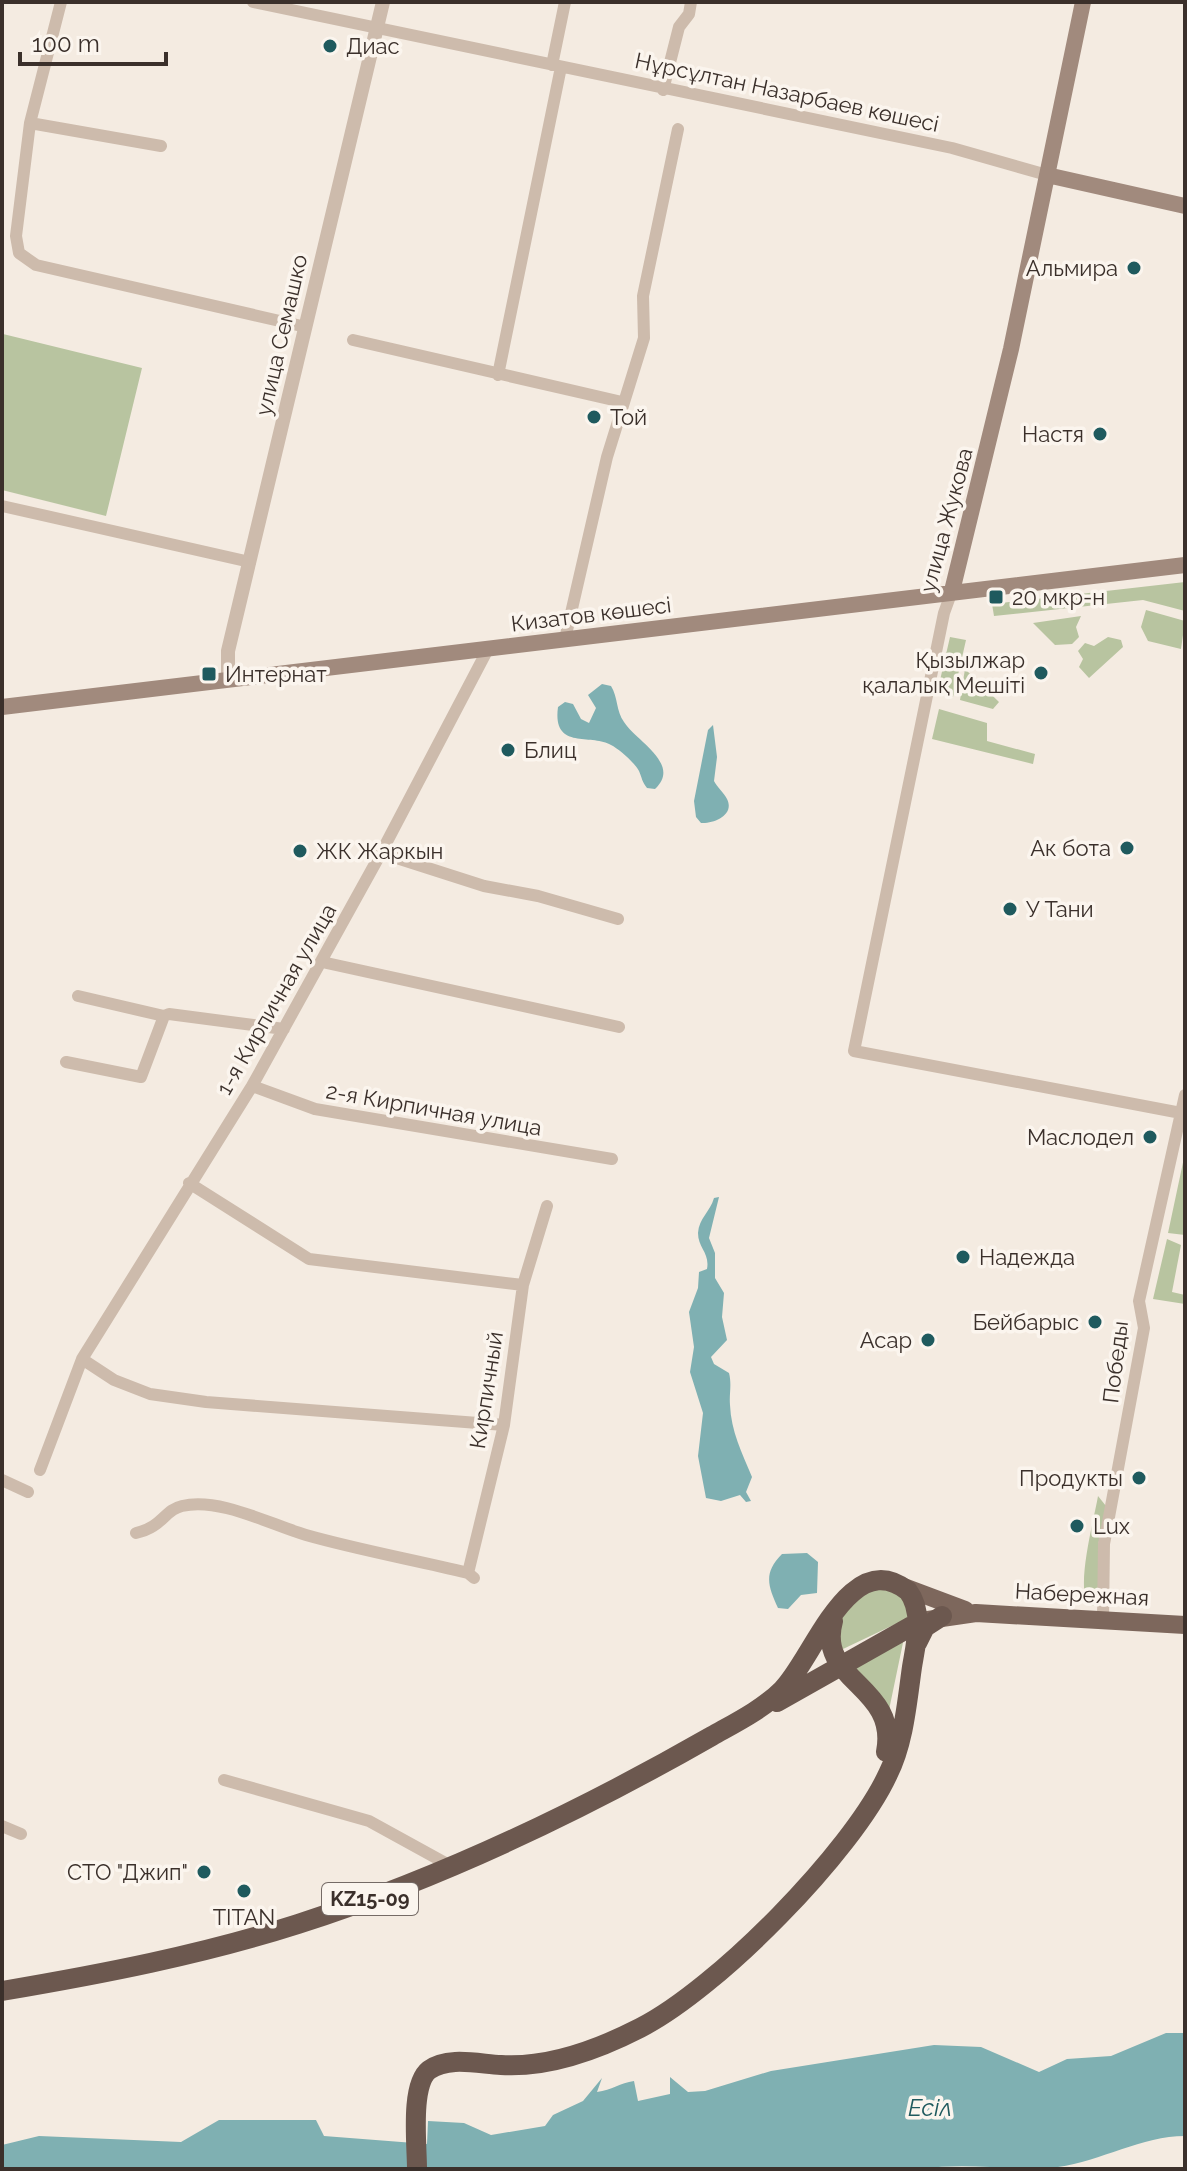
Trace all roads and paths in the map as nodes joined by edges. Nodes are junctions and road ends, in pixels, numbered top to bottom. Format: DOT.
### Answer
graph roads {
  1 [pos="61,2"];
  2 [pos="253,2"];
  3 [pos="383,2"];
  4 [pos="565,2"];
  5 [pos="691,2"];
  6 [pos="1083,2"];
  7 [pos="377,29"];
  8 [pos="556,66"];
  9 [pos="663,90"];
  10 [pos="30,123"];
  11 [pos="678,129"];
  12 [pos="161,146"];
  13 [pos="1047,175"];
  14 [pos="1185,206"];
  15 [pos="306,327"];
  16 [pos="353,340"];
  17 [pos="498,375"];
  18 [pos="622,402"];
  19 [pos="2,506"];
  20 [pos="250,562"];
  21 [pos="1185,565"];
  22 [pos="952,591"];
  23 [pos="565,639"];
  24 [pos="488,649"];
  25 [pos="228,679"];
  26 [pos="2,707"];
  27 [pos="381,853"];
  28 [pos="618,919"];
  29 [pos="322,962"];
  30 [pos="78,996"];
  31 [pos="164,1016"];
  32 [pos="619,1027"];
  33 [pos="284,1029"];
  34 [pos="66,1062"];
  35 [pos="252,1086"];
  36 [pos="1185,1095"];
  37 [pos="1181,1113"];
  38 [pos="612,1159"];
  39 [pos="189,1183"];
  40 [pos="547,1206"];
  41 [pos="523,1285"];
  42 [pos="82,1359"];
  43 [pos="504,1425"];
  44 [pos="40,1470"];
  45 [pos="2,1480"];
  46 [pos="28,1492"];
  47 [pos="136,1533"];
  48 [pos="901,1586"];
  49 [pos="839,1603"];
  50 [pos="976,1613"];
  51 [pos="942,1616"];
  52 [pos="1103,1618"];
  53 [pos="917,1623"];
  54 [pos="1185,1625"];
  55 [pos="830,1641"];
  56 [pos="867,1652"];
  57 [pos="914,1655"];
  58 [pos="840,1667"];
  59 [pos="713,1736"];
  60 [pos="224,1780"];
  61 [pos="2,1826"];
  62 [pos="21,1834"];
  63 [pos="449,1865"];
  64 [pos="2,1991"];
  65 [pos="677,2005"];
  66 [pos="417,2169"];
  1 -- 10 [label="street"];
  2 -- 7 [label="street, Нұрсұлтан Назарбаев көшесі"];
  3 -- 7 [label="street, улица Семашко"];
  4 -- 8 [label="street"];
  5 -- 9 [label="street"];
  6 -- 13 [label="main road, улица Жукова"];
  7 -- 8 [label="street, Нұрсұлтан Назарбаев көшесі"];
  7 -- 15 [label="street, улица Семашко"];
  8 -- 9 [label="street, Нұрсұлтан Назарбаев көшесі"];
  8 -- 17 [label="street"];
  9 -- 13 [label="street, Нұрсұлтан Назарбаев көшесі"];
  10 -- 12 [label="street"];
  10 -- 15 [label="street"];
  11 -- 18 [label="street"];
  13 -- 14 [label="main road, Нұрсұлтан Назарбаев көшесі"];
  13 -- 22 [label="main road, улица Жукова"];
  15 -- 20 [label="street, улица Семашко"];
  16 -- 17 [label="street"];
  17 -- 18 [label="street"];
  18 -- 23 [label="street"];
  19 -- 20 [label="street"];
  20 -- 25 [label="street, улица Семашко"];
  21 -- 22 [label="main road, Кизатов көшесі"];
  22 -- 23 [label="main road, Кизатов көшесі"];
  22 -- 37 [label="street, улица Жукова"];
  23 -- 24 [label="main road, Кизатов көшесі"];
  24 -- 25 [label="main road, Кизатов көшесі"];
  24 -- 27 [label="street, 1-я Кирпичная улица"];
  25 -- 26 [label="main road, Кизатов көшесі"];
  27 -- 28 [label="street"];
  27 -- 29 [label="street, 1-я Кирпичная улица"];
  29 -- 32 [label="street"];
  29 -- 33 [label="street, 1-я Кирпичная улица"];
  30 -- 31 [label="street"];
  31 -- 33 [label="street"];
  31 -- 34 [label="street"];
  33 -- 35 [label="street, 1-я Кирпичная улица"];
  35 -- 38 [label="street, 2-я Кирпичная улица"];
  35 -- 39 [label="street, 1-я Кирпичная улица"];
  36 -- 37 [label="street, Победы"];
  37 -- 52 [label="street, Победы"];
  39 -- 41 [label="street"];
  39 -- 42 [label="street, 1-я Кирпичная улица"];
  40 -- 41 [label="street, Кирпичный"];
  41 -- 43 [label="street, Кирпичный"];
  42 -- 43 [label="street"];
  42 -- 44 [label="street, 1-я Кирпичная улица"];
  43 -- 47 [label="street, Кирпичный"];
  45 -- 46 [label="street"];
  48 -- 49 [label="highway, KZ15-09"];
  48 -- 50 [label="main road, Набережная"];
  48 -- 53 [label="highway"];
  49 -- 55 [label="highway"];
  49 -- 59 [label="highway, KZ15-09"];
  50 -- 51 [label="main road, Набережная"];
  50 -- 52 [label="main road, Набережная"];
  51 -- 53 [label="main road, Набережная"];
  51 -- 57 [label="highway"];
  52 -- 54 [label="main road, Набережная"];
  53 -- 56 [label="highway, KZ15-09"];
  53 -- 57 [label="highway"];
  55 -- 56 [label="highway"];
  55 -- 58 [label="highway"];
  56 -- 58 [label="highway, KZ15-09"];
  57 -- 65 [label="highway"];
  58 -- 59 [label="highway, KZ15-09"];
  58 -- 65 [label="highway"];
  59 -- 63 [label="highway, KZ15-09"];
  60 -- 63 [label="street"];
  61 -- 62 [label="street"];
  63 -- 64 [label="highway, KZ15-09"];
  65 -- 66 [label="highway"];
}
